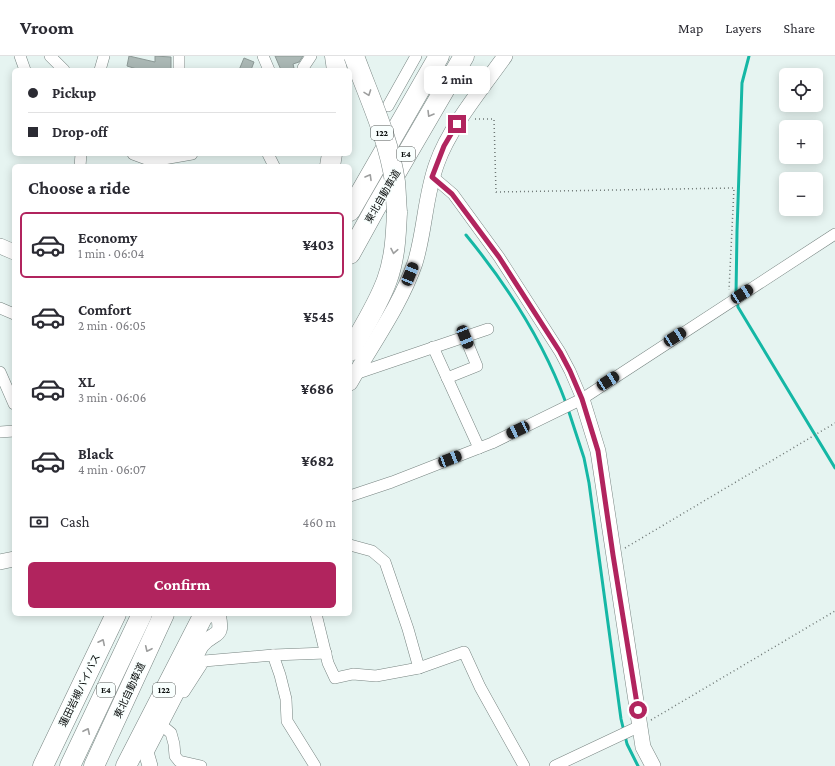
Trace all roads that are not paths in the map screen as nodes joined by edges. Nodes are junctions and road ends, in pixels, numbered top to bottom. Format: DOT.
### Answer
graph roads {
  1 [pos="50,56"];
  2 [pos="104,56"];
  3 [pos="179,56"];
  4 [pos="263,56"];
  5 [pos="335,56"];
  6 [pos="354,56"];
  7 [pos="416,56"];
  8 [pos="439,56"];
  9 [pos="464,56"];
  10 [pos="500,58"];
  11 [pos="62,68"];
  12 [pos="101,68"];
  13 [pos="179,68"];
  14 [pos="268,68"];
  15 [pos="337,68"];
  16 [pos="388,106"];
  17 [pos="138,156"];
  18 [pos="181,156"];
  19 [pos="432,177"];
  20 [pos="352,208"];
  21 [pos="835,234"];
  22 [pos="0,246"];
  23 [pos="352,250"];
  24 [pos="12,251"];
  25 [pos="0,308"];
  26 [pos="12,313"];
  27 [pos="488,329"];
  28 [pos="465,337"];
  29 [pos="352,347"];
  30 [pos="433,347"];
  31 [pos="0,372"];
  32 [pos="447,378"];
  33 [pos="352,379"];
  34 [pos="12,399"];
  35 [pos="582,399"];
  36 [pos="12,431"];
  37 [pos="0,432"];
  38 [pos="479,448"];
  39 [pos="352,495"];
  40 [pos="352,546"];
  41 [pos="12,559"];
  42 [pos="0,562"];
  43 [pos="115,616"];
  44 [pos="141,616"];
  45 [pos="163,616"];
  46 [pos="204,616"];
  47 [pos="218,616"];
  48 [pos="317,616"];
  49 [pos="326,653"];
  50 [pos="273,655"];
  51 [pos="419,668"];
  52 [pos="163,719"];
  53 [pos="640,726"];
  54 [pos="43,766"];
  55 [pos="70,766"];
  56 [pos="94,766"];
  57 [pos="126,766"];
  58 [pos="150,766"];
  59 [pos="201,766"];
  60 [pos="315,766"];
  61 [pos="524,766"];
  62 [pos="555,766"];
  63 [pos="653,766"];
  1 -- 11 [label="street"];
  2 -- 12 [label="street"];
  3 -- 13 [label="street"];
  4 -- 14 [label="street"];
  5 -- 15 [label="highway"];
  6 -- 29 [label="highway, 122, one-way, bridge"];
  7 -- 16 [label="street"];
  20 -- 8 [label="highway, 東北自動車道 / E4, one-way"];
  9 -- 23 [label="highway, 東北自動車道 / E4, one-way"];
  10 -- 19 [label="street"];
  17 -- 18 [label="street"];
  19 -- 33 [label="street"];
  19 -- 35 [label="street"];
  21 -- 35 [label="street"];
  22 -- 24 [label="street"];
  25 -- 26 [label="street"];
  27 -- 28 [label="street"];
  28 -- 30 [label="street"];
  28 -- 32 [label="street"];
  30 -- 32 [label="street"];
  30 -- 33 [label="street"];
  31 -- 34 [label="street"];
  32 -- 38 [label="street"];
  35 -- 38 [label="street"];
  35 -- 53 [label="street"];
  36 -- 37 [label="street"];
  38 -- 39 [label="street"];
  40 -- 51 [label="street"];
  41 -- 42 [label="street"];
  54 -- 43 [label="highway, 蓮田岩槻バイパス, one-way"];
  55 -- 44 [label="highway, 東北自動車道 / E4, one-way"];
  45 -- 56 [label="highway, 東北自動車道 / E4, one-way"];
  46 -- 57 [label="highway, 122"];
  47 -- 52 [label="street"];
  48 -- 49 [label="street"];
  49 -- 50 [label="street"];
  49 -- 51 [label="street"];
  50 -- 52 [label="street"];
  50 -- 60 [label="street"];
  51 -- 61 [label="street"];
  52 -- 58 [label="street"];
  52 -- 59 [label="street"];
  53 -- 62 [label="street"];
  53 -- 63 [label="street"];
}
